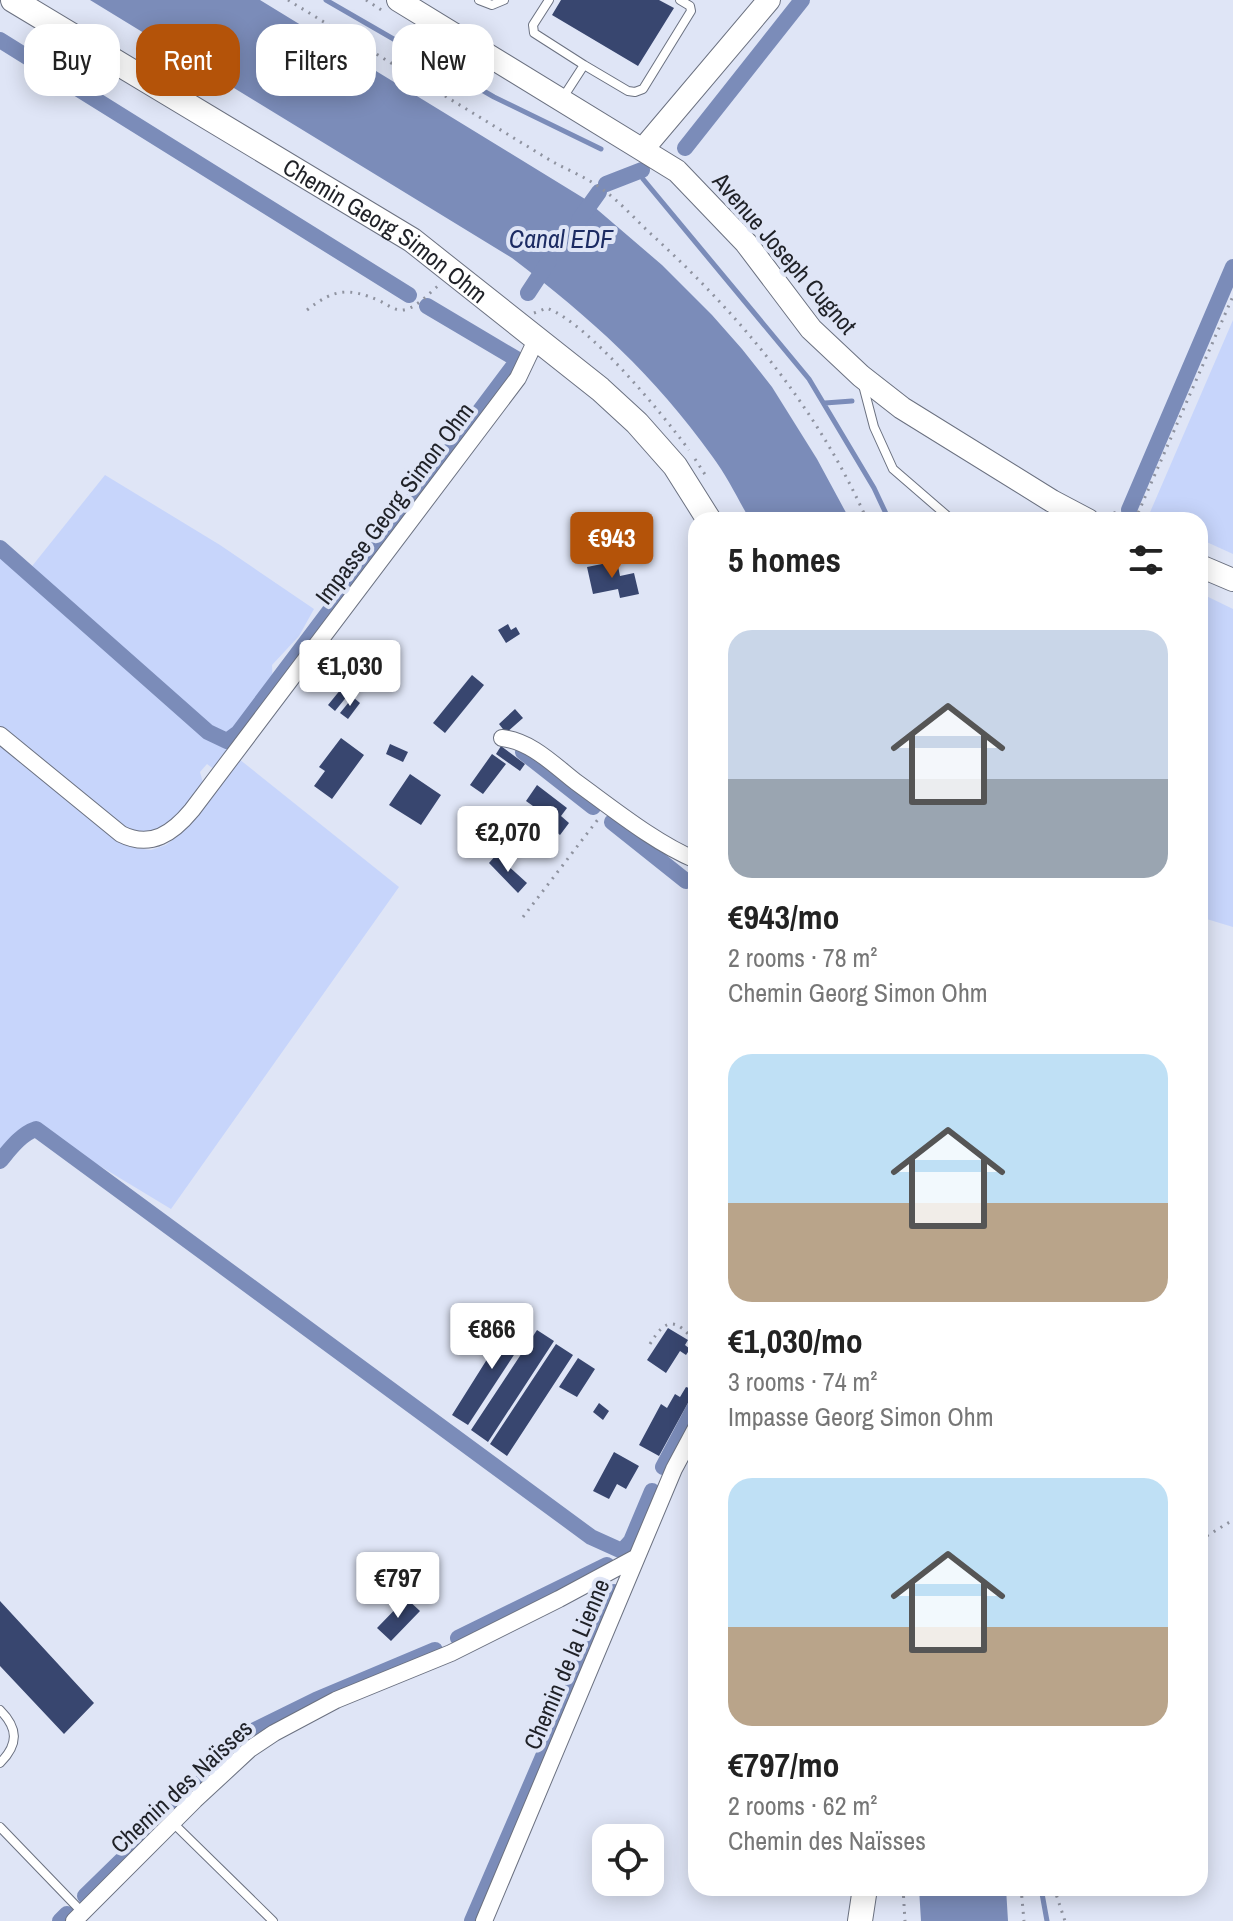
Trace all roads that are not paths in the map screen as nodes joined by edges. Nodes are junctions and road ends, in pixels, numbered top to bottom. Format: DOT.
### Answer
graph roads {
  1 [pos="13,0"];
  2 [pos="479,0"];
  3 [pos="504,0"];
  4 [pos="549,0"];
  5 [pos="680,0"];
  6 [pos="769,0"];
  7 [pos="405,2"];
  8 [pos="584,65"];
  9 [pos="562,99"];
  10 [pos="643,149"];
  11 [pos="537,338"];
  12 [pos="556,354"];
  13 [pos="861,376"];
  14 [pos="518,378"];
  15 [pos="704,512"];
  16 [pos="943,512"];
  17 [pos="1082,512"];
  18 [pos="1208,569"];
  19 [pos="1233,580"];
  20 [pos="0,735"];
  21 [pos="502,738"];
  22 [pos="688,856"];
  23 [pos="688,1443"];
  24 [pos="637,1557"];
  25 [pos="0,1710"];
  26 [pos="0,1763"];
  27 [pos="173,1823"];
  28 [pos="0,1827"];
  29 [pos="864,1896"];
  30 [pos="78,1916"];
  31 [pos="273,1921"];
  32 [pos="484,1921"];
  33 [pos="860,1921"];
  1 -- 11 [label="main road, Chemin Georg Simon Ohm"];
  2 -- 3 [label="lane"];
  4 -- 8 [label="lane"];
  5 -- 8 [label="lane"];
  6 -- 10 [label="street"];
  7 -- 9 [label="street, Avenue Joseph Cugnot"];
  8 -- 9 [label="lane"];
  9 -- 10 [label="street, Avenue Joseph Cugnot"];
  10 -- 13 [label="street, Avenue Joseph Cugnot"];
  11 -- 12 [label="main road, Chemin Georg Simon Ohm"];
  11 -- 14 [label="street, Impasse Georg Simon Ohm"];
  12 -- 14 [label="street, Impasse Georg Simon Ohm"];
  12 -- 15 [label="main road, Chemin Georg Simon Ohm"];
  13 -- 16 [label="lane"];
  13 -- 17 [label="street, Avenue Joseph Cugnot"];
  14 -- 20 [label="street, Impasse Georg Simon Ohm"];
  18 -- 19 [label="street"];
  21 -- 22 [label="street"];
  23 -- 24 [label="street, Chemin de la Lienne"];
  24 -- 27 [label="street, Chemin des Naïsses"];
  24 -- 32 [label="street, Chemin de la Lienne"];
  25 -- 26 [label="lane"];
  27 -- 30 [label="street, Chemin des Naïsses"];
  27 -- 31 [label="lane"];
  28 -- 30 [label="lane"];
  29 -- 33 [label="main road"];
}
